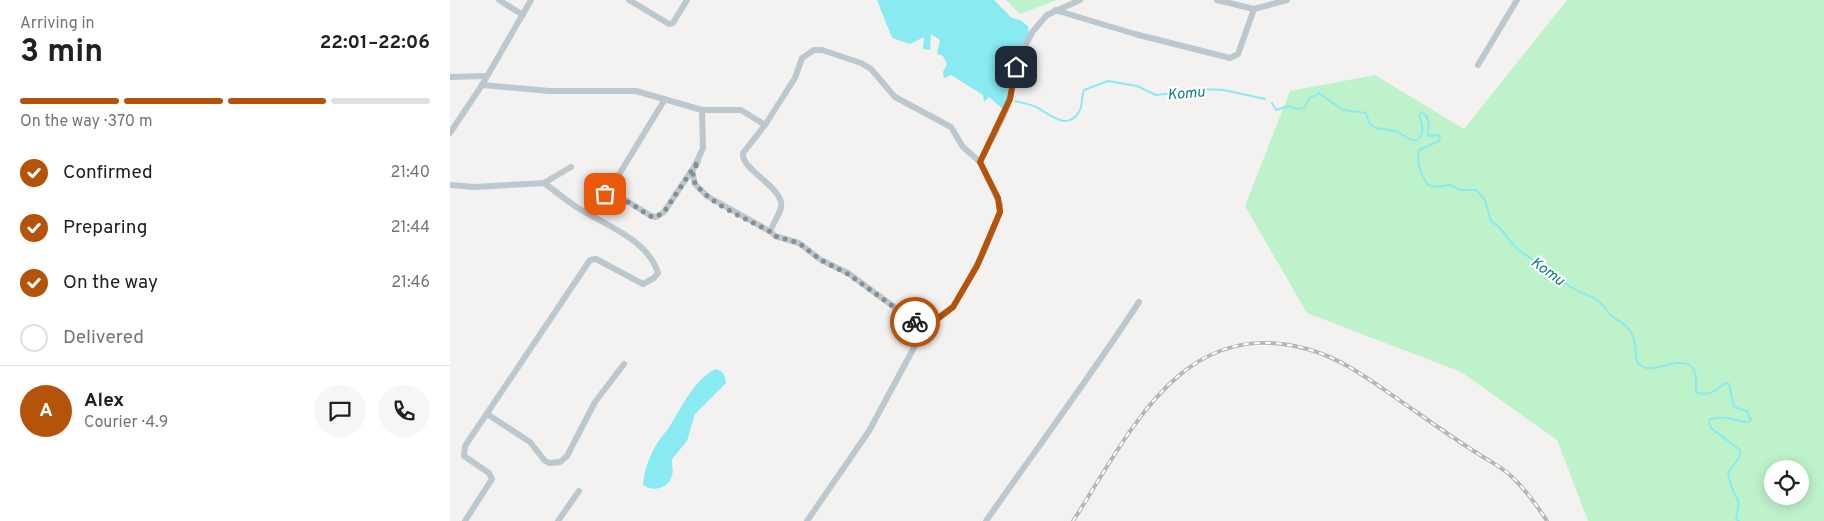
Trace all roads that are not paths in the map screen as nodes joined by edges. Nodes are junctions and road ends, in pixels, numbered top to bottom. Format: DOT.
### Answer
graph roads {
  1 [pos="499,0"];
  2 [pos="531,0"];
  3 [pos="629,0"];
  4 [pos="687,0"];
  5 [pos="1080,0"];
  6 [pos="1217,0"];
  7 [pos="1287,0"];
  8 [pos="1517,0"];
  9 [pos="1254,9"];
  10 [pos="1055,10"];
  11 [pos="523,15"];
  12 [pos="1478,65"];
  13 [pos="486,76"];
  14 [pos="450,78"];
  15 [pos="482,85"];
  16 [pos="665,98"];
  17 [pos="702,110"];
  18 [pos="765,125"];
  19 [pos="450,133"];
  20 [pos="698,161"];
  21 [pos="980,162"];
  22 [pos="571,167"];
  23 [pos="544,182"];
  24 [pos="450,185"];
  25 [pos="611,191"];
  26 [pos="594,217"];
  27 [pos="771,232"];
  28 [pos="1138,302"];
  29 [pos="924,329"];
  30 [pos="624,364"];
  31 [pos="487,414"];
  32 [pos="579,491"];
  33 [pos="465,521"];
  34 [pos="558,521"];
  35 [pos="807,521"];
  36 [pos="986,521"];
  1 -- 11 [label="street"];
  2 -- 11 [label="street"];
  3 -- 4 [label="street"];
  5 -- 10 [label="street"];
  6 -- 9 [label="street"];
  7 -- 9 [label="street"];
  8 -- 12 [label="street"];
  9 -- 10 [label="street"];
  10 -- 21 [label="street"];
  11 -- 13 [label="street"];
  13 -- 14 [label="street"];
  13 -- 15 [label="street"];
  15 -- 16 [label="street"];
  15 -- 19 [label="street"];
  16 -- 17 [label="street"];
  16 -- 25 [label="street"];
  17 -- 18 [label="street"];
  17 -- 20 [label="street"];
  18 -- 21 [label="street"];
  18 -- 27 [label="street"];
  20 -- 25 [label="street"];
  20 -- 27 [label="street"];
  21 -- 29 [label="street"];
  22 -- 23 [label="street"];
  23 -- 24 [label="street"];
  23 -- 26 [label="street"];
  25 -- 26 [label="street"];
  26 -- 31 [label="street"];
  27 -- 29 [label="street"];
  28 -- 36 [label="street"];
  29 -- 35 [label="street"];
  30 -- 31 [label="street"];
  31 -- 33 [label="street"];
  32 -- 34 [label="street"];
}
